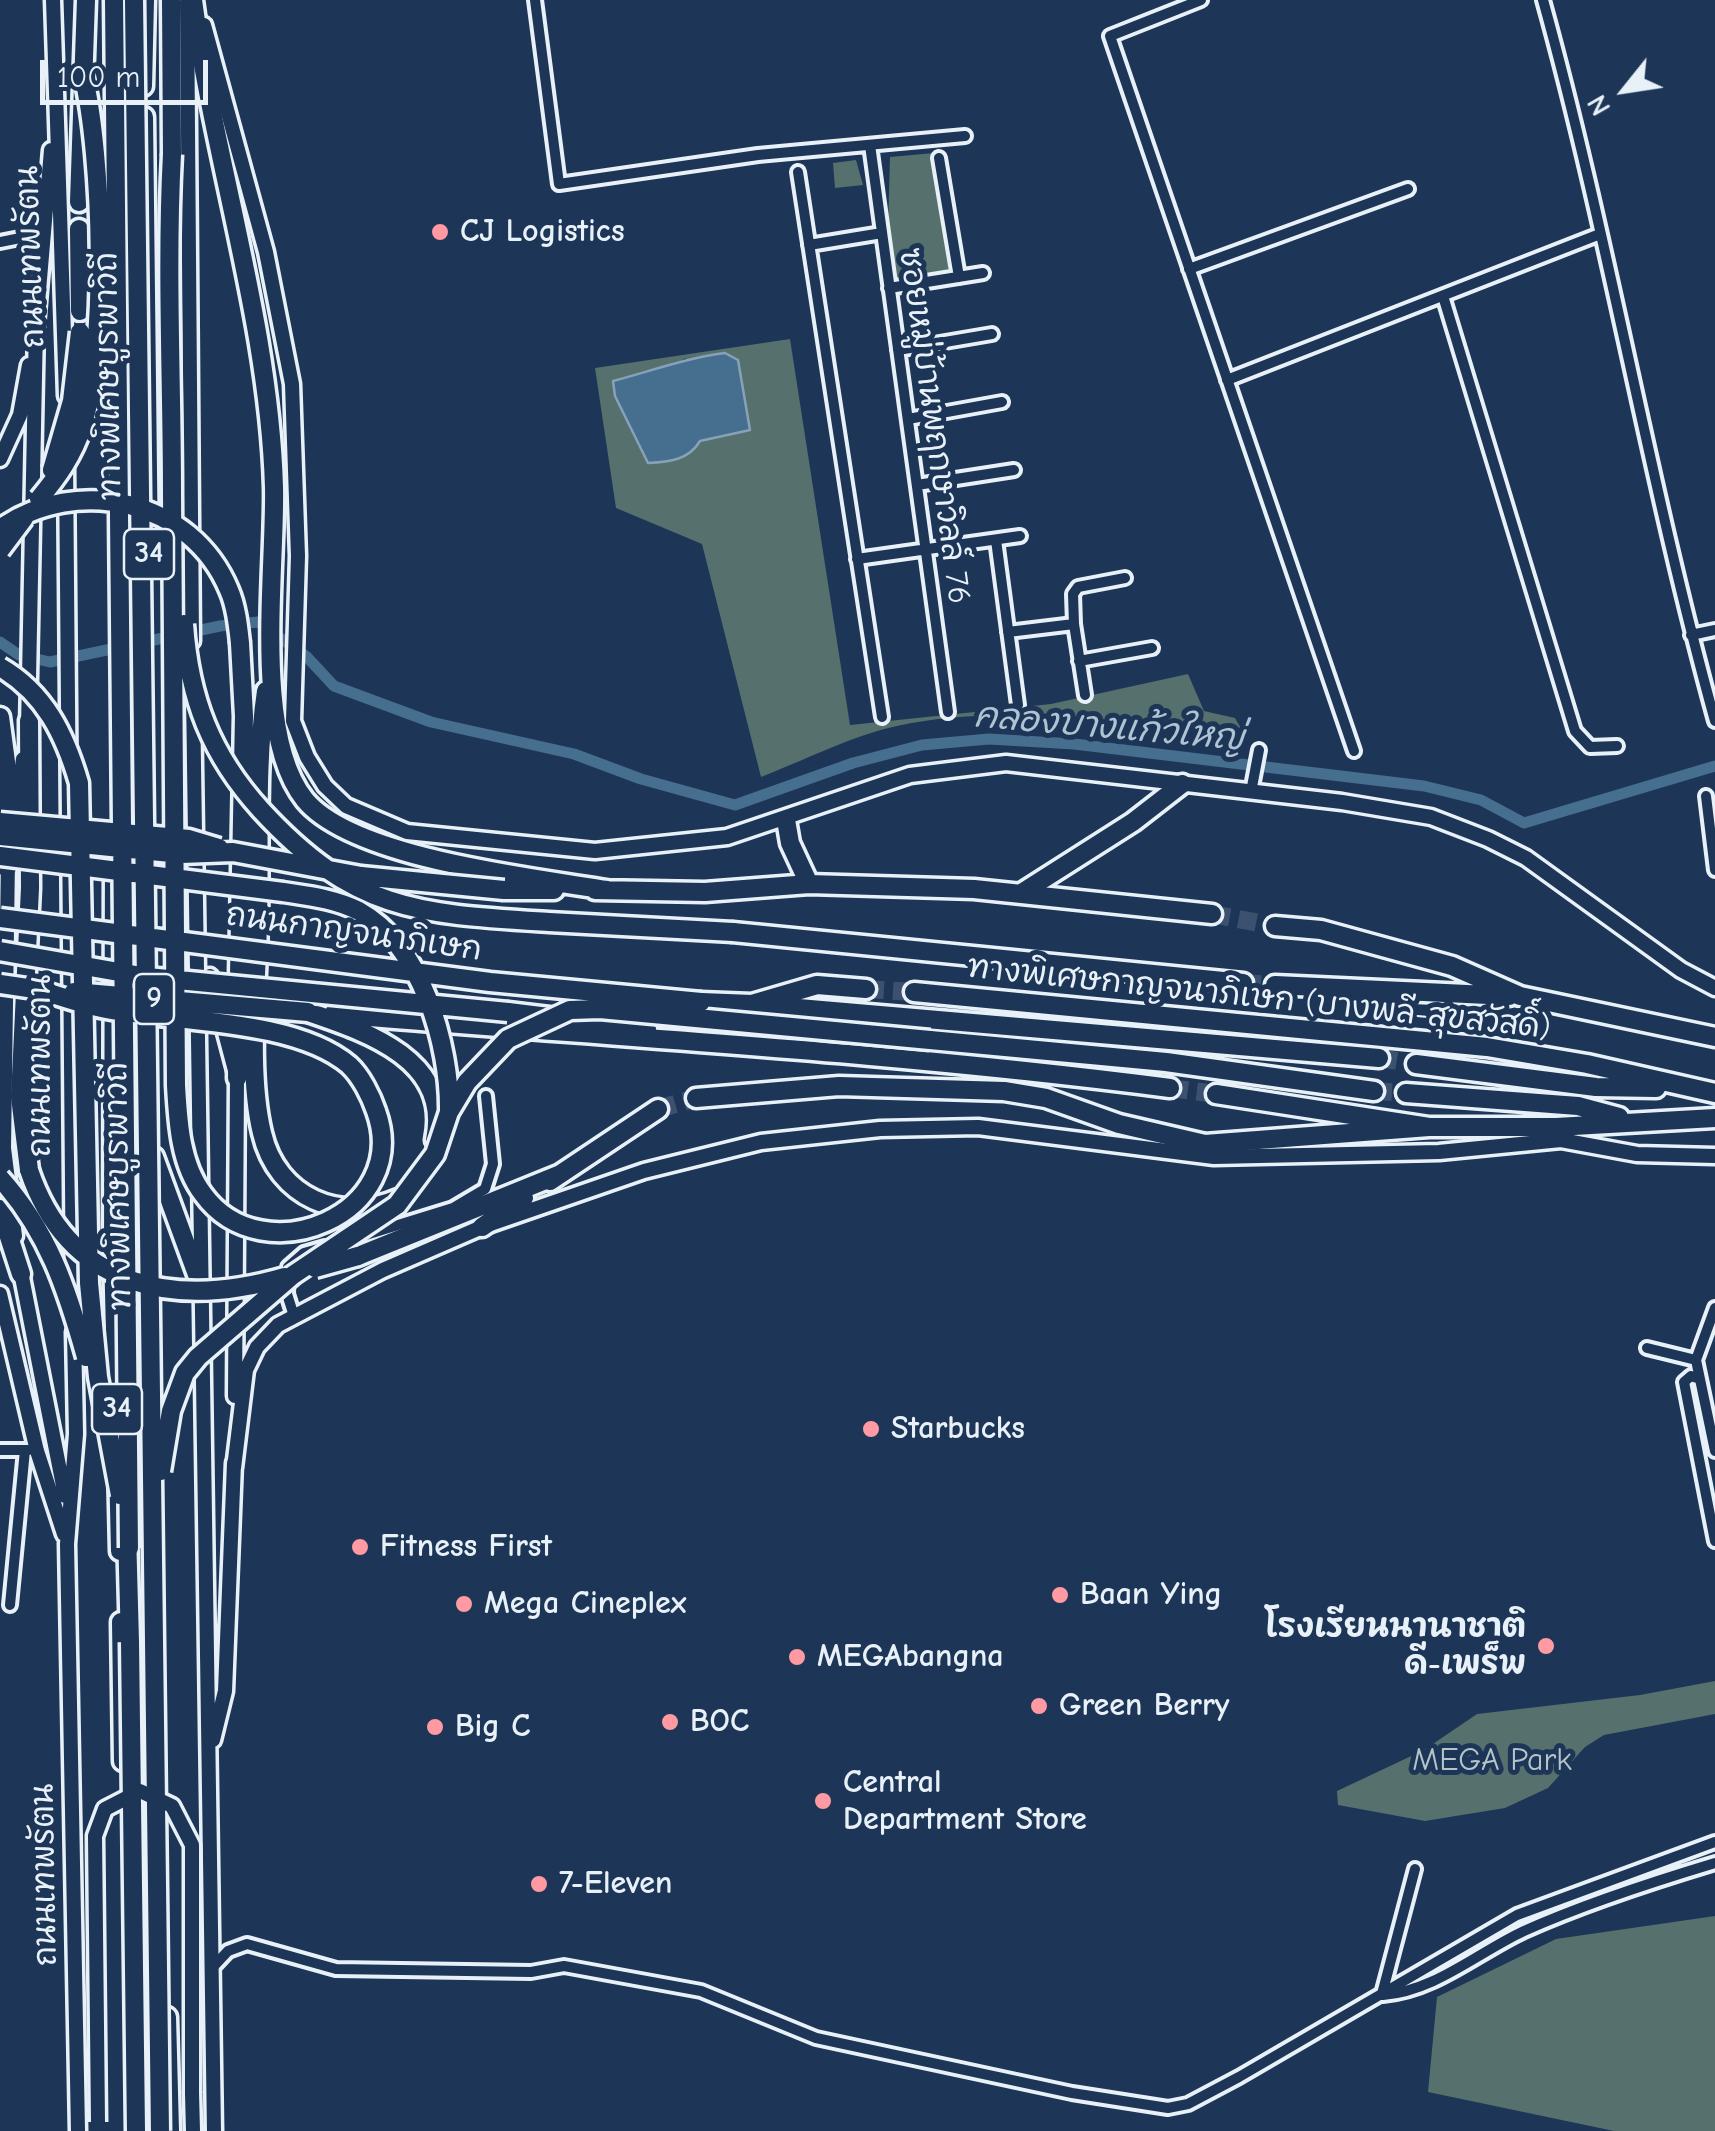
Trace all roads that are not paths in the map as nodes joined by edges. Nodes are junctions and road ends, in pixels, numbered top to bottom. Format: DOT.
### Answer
graph roads {
  1 [pos="53,0"];
  2 [pos="86,0"];
  3 [pos="111,0"];
  4 [pos="134,0"];
  5 [pos="145,0"];
  6 [pos="171,0"];
  7 [pos="193,0"];
  8 [pos="536,0"];
  9 [pos="1201,0"];
  10 [pos="1543,0"];
  11 [pos="83,74"];
  12 [pos="54,115"];
  13 [pos="965,136"];
  14 [pos="870,146"];
  15 [pos="172,154"];
  16 [pos="939,158"];
  17 [pos="798,172"];
  18 [pos="1408,189"];
  19 [pos="80,202"];
  20 [pos="80,228"];
  21 [pos="45,233"];
  22 [pos="882,233"];
  23 [pos="1600,234"];
  24 [pos="0,242"];
  25 [pos="809,245"];
  26 [pos="1189,270"];
  27 [pos="983,273"];
  28 [pos="959,277"];
  29 [pos="890,288"];
  30 [pos="1443,296"];
  31 [pos="80,310"];
  32 [pos="36,326"];
  33 [pos="80,332"];
  34 [pos="992,334"];
  35 [pos="898,350"];
  36 [pos="114,369"];
  37 [pos="1226,380"];
  38 [pos="1002,402"];
  39 [pos="908,419"];
  40 [pos="66,436"];
  41 [pos="0,458"];
  42 [pos="1014,470"];
  43 [pos="917,485"];
  44 [pos="39,499"];
  45 [pos="0,529"];
  46 [pos="1020,536"];
  47 [pos="996,540"];
  48 [pos="0,550"];
  49 [pos="926,550"];
  50 [pos="857,559"];
  51 [pos="1125,578"];
  52 [pos="1074,624"];
  53 [pos="1715,630"];
  54 [pos="1008,632"];
  55 [pos="1691,635"];
  56 [pos="1152,648"];
  57 [pos="1079,661"];
  58 [pos="270,666"];
  59 [pos="0,667"];
  60 [pos="1085,694"];
  61 [pos="1018,705"];
  62 [pos="948,712"];
  63 [pos="0,716"];
  64 [pos="882,717"];
  65 [pos="28,721"];
  66 [pos="1715,721"];
  67 [pos="1617,746"];
  68 [pos="1259,750"];
  69 [pos="1354,750"];
  70 [pos="1182,784"];
  71 [pos="1252,792"];
  72 [pos="1706,796"];
  73 [pos="786,820"];
  74 [pos="0,822"];
  75 [pos="0,836"];
  76 [pos="233,852"];
  77 [pos="3,862"];
  78 [pos="1715,870"];
  79 [pos="809,884"];
  80 [pos="607,890"];
  81 [pos="1023,892"];
  82 [pos="1212,914"];
  83 [pos="0,918"];
  84 [pos="1275,926"];
  85 [pos="199,934"];
  86 [pos="0,951"];
  87 [pos="1243,983"];
  88 [pos="0,984"];
  89 [pos="1275,985"];
  90 [pos="1715,988"];
  91 [pos="866,989"];
  92 [pos="40,990"];
  93 [pos="914,992"];
  94 [pos="1520,996"];
  95 [pos="752,1004"];
  96 [pos="308,1012"];
  97 [pos="507,1020"];
  98 [pos="1715,1038"];
  99 [pos="1379,1058"];
  100 [pos="1416,1064"];
  101 [pos="237,1078"];
  102 [pos="1170,1088"];
  103 [pos="1691,1089"];
  104 [pos="1374,1091"];
  105 [pos="1406,1093"];
  106 [pos="1216,1094"];
  107 [pos="1715,1094"];
  108 [pos="486,1096"];
  109 [pos="696,1098"];
  110 [pos="658,1109"];
  111 [pos="450,1112"];
  112 [pos="1715,1118"];
  113 [pos="1634,1121"];
  114 [pos="1428,1127"];
  115 [pos="1715,1156"];
  116 [pos="154,1157"];
  117 [pos="558,1176"];
  118 [pos="0,1178"];
  119 [pos="0,1208"];
  120 [pos="482,1227"];
  121 [pos="20,1274"];
  122 [pos="199,1280"];
  123 [pos="0,1294"];
  124 [pos="1715,1308"];
  125 [pos="294,1316"];
  126 [pos="1647,1348"];
  127 [pos="1696,1360"];
  128 [pos="1700,1379"];
  129 [pos="104,1414"];
  130 [pos="0,1450"];
  131 [pos="31,1450"];
  132 [pos="1715,1450"];
  133 [pos="234,1468"];
  134 [pos="69,1516"];
  135 [pos="1715,1540"];
  136 [pos="16,1541"];
  137 [pos="2,1544"];
  138 [pos="67,1544"];
  139 [pos="153,1546"];
  140 [pos="129,1548"];
  141 [pos="10,1606"];
  142 [pos="208,1760"];
  143 [pos="1715,1842"];
  144 [pos="1712,1865"];
  145 [pos="1416,1870"];
  146 [pos="214,1967"];
  147 [pos="1382,1994"];
  148 [pos="98,2127"];
  149 [pos="78,2131"];
  150 [pos="128,2131"];
  151 [pos="136,2131"];
  152 [pos="160,2131"];
  153 [pos="170,2131"];
  154 [pos="193,2131"];
  155 [pos="214,2131"];
  1 -- 12 [label="main road, ถนนเทพรัตน / 34"];
  2 -- 11 [label="highway"];
  3 -- 36 [label="highway, 34"];
  3 -- 140 [label="highway, ทางพิเศษบูรพาวิถี, bridge"];
  4 -- 139 [label="highway, ทางพิเศษบูรพาวิถี, bridge"];
  5 -- 116 [label="highway, 34"];
  6 -- 15 [label="highway"];
  7 -- 58 [label="highway"];
  7 -- 73 [label="main road"];
  7 -- 85 [label="main road, 34, bridge"];
  8 -- 14 [label="street"];
  9 -- 26 [label="street"];
  10 -- 23 [label="street"];
  11 -- 19 [label="highway, bridge"];
  11 -- 44 [label="highway, bridge"];
  12 -- 21 [label="main road"];
  12 -- 40 [label="main road, ถนนเทพรัตน / 34"];
  13 -- 14 [label="street"];
  14 -- 22 [label="street, ซอยหมู่บ้านพฤกษาวิลล์ 76"];
  15 -- 87 [label="highway, bridge"];
  15 -- 92 [label="highway, bridge"];
  16 -- 28 [label="street"];
  17 -- 25 [label="street"];
  18 -- 26 [label="street"];
  20 -- 31 [label="highway"];
  21 -- 24 [label="street"];
  21 -- 32 [label="main road"];
  22 -- 25 [label="street"];
  22 -- 29 [label="street, ซอยหมู่บ้านพฤกษาวิลล์ 76"];
  23 -- 30 [label="street"];
  23 -- 55 [label="street"];
  25 -- 50 [label="street"];
  26 -- 37 [label="street"];
  27 -- 28 [label="street"];
  28 -- 29 [label="street"];
  29 -- 35 [label="street, ซอยหมู่บ้านพฤกษาวิลล์ 76"];
  30 -- 37 [label="street"];
  30 -- 67 [label="street"];
  32 -- 41 [label="main road"];
  32 -- 65 [label="main road"];
  33 -- 44 [label="highway, bridge"];
  34 -- 35 [label="street"];
  35 -- 39 [label="street, ซอยหมู่บ้านพฤกษาวิลล์ 76"];
  36 -- 40 [label="highway"];
  36 -- 150 [label="highway, 34, bridge"];
  37 -- 69 [label="street"];
  38 -- 39 [label="street"];
  39 -- 43 [label="street, ซอยหมู่บ้านพฤกษาวิลล์ 76"];
  40 -- 134 [label="main road, ถนนเทพรัตน / 34"];
  42 -- 43 [label="street"];
  43 -- 49 [label="street, ซอยหมู่บ้านพฤกษาวิลล์ 76"];
  44 -- 48 [label="highway, bridge"];
  45 -- 101 [label="highway, bridge"];
  46 -- 47 [label="street"];
  47 -- 49 [label="street"];
  47 -- 54 [label="street"];
  49 -- 50 [label="street"];
  49 -- 62 [label="street, ซอยหมู่บ้านพฤกษาวิลล์ 76"];
  50 -- 64 [label="street"];
  51 -- 52 [label="street"];
  52 -- 54 [label="street"];
  52 -- 57 [label="street"];
  53 -- 55 [label="street"];
  54 -- 61 [label="street"];
  55 -- 66 [label="street"];
  56 -- 57 [label="street"];
  57 -- 60 [label="street"];
  58 -- 80 [label="highway"];
  58 -- 96 [label="highway"];
  59 -- 129 [label="highway, bridge"];
  63 -- 77 [label="highway"];
  65 -- 77 [label="main road"];
  65 -- 117 [label="highway, bridge"];
  68 -- 71 [label="street"];
  70 -- 71 [label="main road"];
  70 -- 73 [label="main road"];
  70 -- 81 [label="highway"];
  71 -- 90 [label="main road"];
  72 -- 78 [label="street"];
  73 -- 79 [label="highway"];
  74 -- 76 [label="highway, bridge"];
  75 -- 76 [label="highway, ถนนกาญจนาภิเษก, bridge"];
  76 -- 80 [label="highway, ถนนกาญจนาภิเษก, bridge"];
  77 -- 111 [label="highway, bridge"];
  77 -- 121 [label="main road"];
  79 -- 80 [label="highway"];
  79 -- 81 [label="highway"];
  81 -- 82 [label="highway"];
  83 -- 95 [label="highway, ถนนกาญจนาภิเษก, bridge"];
  84 -- 94 [label="highway, ทางพิเศษกาญจนาภิเษก (บางพลี-สุขสวัสดิ์)"];
  85 -- 101 [label="main road"];
  85 -- 122 [label="main road, 34"];
  86 -- 97 [label="highway, bridge"];
  88 -- 92 [label="highway, 9, bridge"];
  89 -- 94 [label="highway"];
  91 -- 95 [label="highway"];
  92 -- 96 [label="highway, 9, bridge"];
  93 -- 103 [label="highway, ทางพิเศษกาญจนาภิเษก (บางพลี-สุขสวัสดิ์)"];
  94 -- 98 [label="highway, ทางพิเศษกาญจนาภิเษก (บางพลี-สุขสวัสดิ์)"];
  95 -- 99 [label="highway"];
  96 -- 97 [label="highway, 9"];
  97 -- 102 [label="highway"];
  100 -- 103 [label="highway"];
  101 -- 133 [label="main road"];
  103 -- 107 [label="highway, ทางพิเศษกาญจนาภิเษก (บางพลี-สุขสวัสดิ์)"];
  104 -- 111 [label="highway, bridge"];
  105 -- 113 [label="highway"];
  106 -- 114 [label="highway"];
  108 -- 125 [label="street"];
  109 -- 114 [label="highway"];
  110 -- 117 [label="highway"];
  111 -- 139 [label="highway, bridge"];
  112 -- 113 [label="highway"];
  113 -- 114 [label="highway"];
  115 -- 120 [label="main road"];
  116 -- 122 [label="highway"];
  116 -- 153 [label="highway, 34"];
  117 -- 120 [label="highway"];
  118 -- 129 [label="highway, bridge"];
  119 -- 121 [label="highway"];
  120 -- 125 [label="main road"];
  121 -- 134 [label="main road"];
  122 -- 142 [label="main road, 34"];
  123 -- 131 [label="main road"];
  124 -- 127 [label="street"];
  125 -- 133 [label="main road"];
  126 -- 127 [label="street"];
  127 -- 128 [label="street"];
  128 -- 132 [label="street"];
  128 -- 135 [label="street"];
  129 -- 140 [label="highway, bridge"];
  130 -- 131 [label="street"];
  131 -- 136 [label="street"];
  131 -- 138 [label="main road"];
  133 -- 142 [label="main road"];
  134 -- 138 [label="main road, ถนนเทพรัตน / 34"];
  136 -- 137 [label="street"];
  136 -- 141 [label="street"];
  138 -- 149 [label="main road, ถนนเทพรัตน / 34"];
  139 -- 152 [label="highway, ทางพิเศษบูรพาวิถี, bridge"];
  140 -- 151 [label="highway, ทางพิเศษบูรพาวิถี, bridge"];
  142 -- 146 [label="main road, 34"];
  143 -- 147 [label="street"];
  144 -- 147 [label="street"];
  145 -- 147 [label="street"];
  146 -- 147 [label="street"];
  146 -- 155 [label="main road, 34"];
  148 -- 154 [label="main road, bridge"];
}
